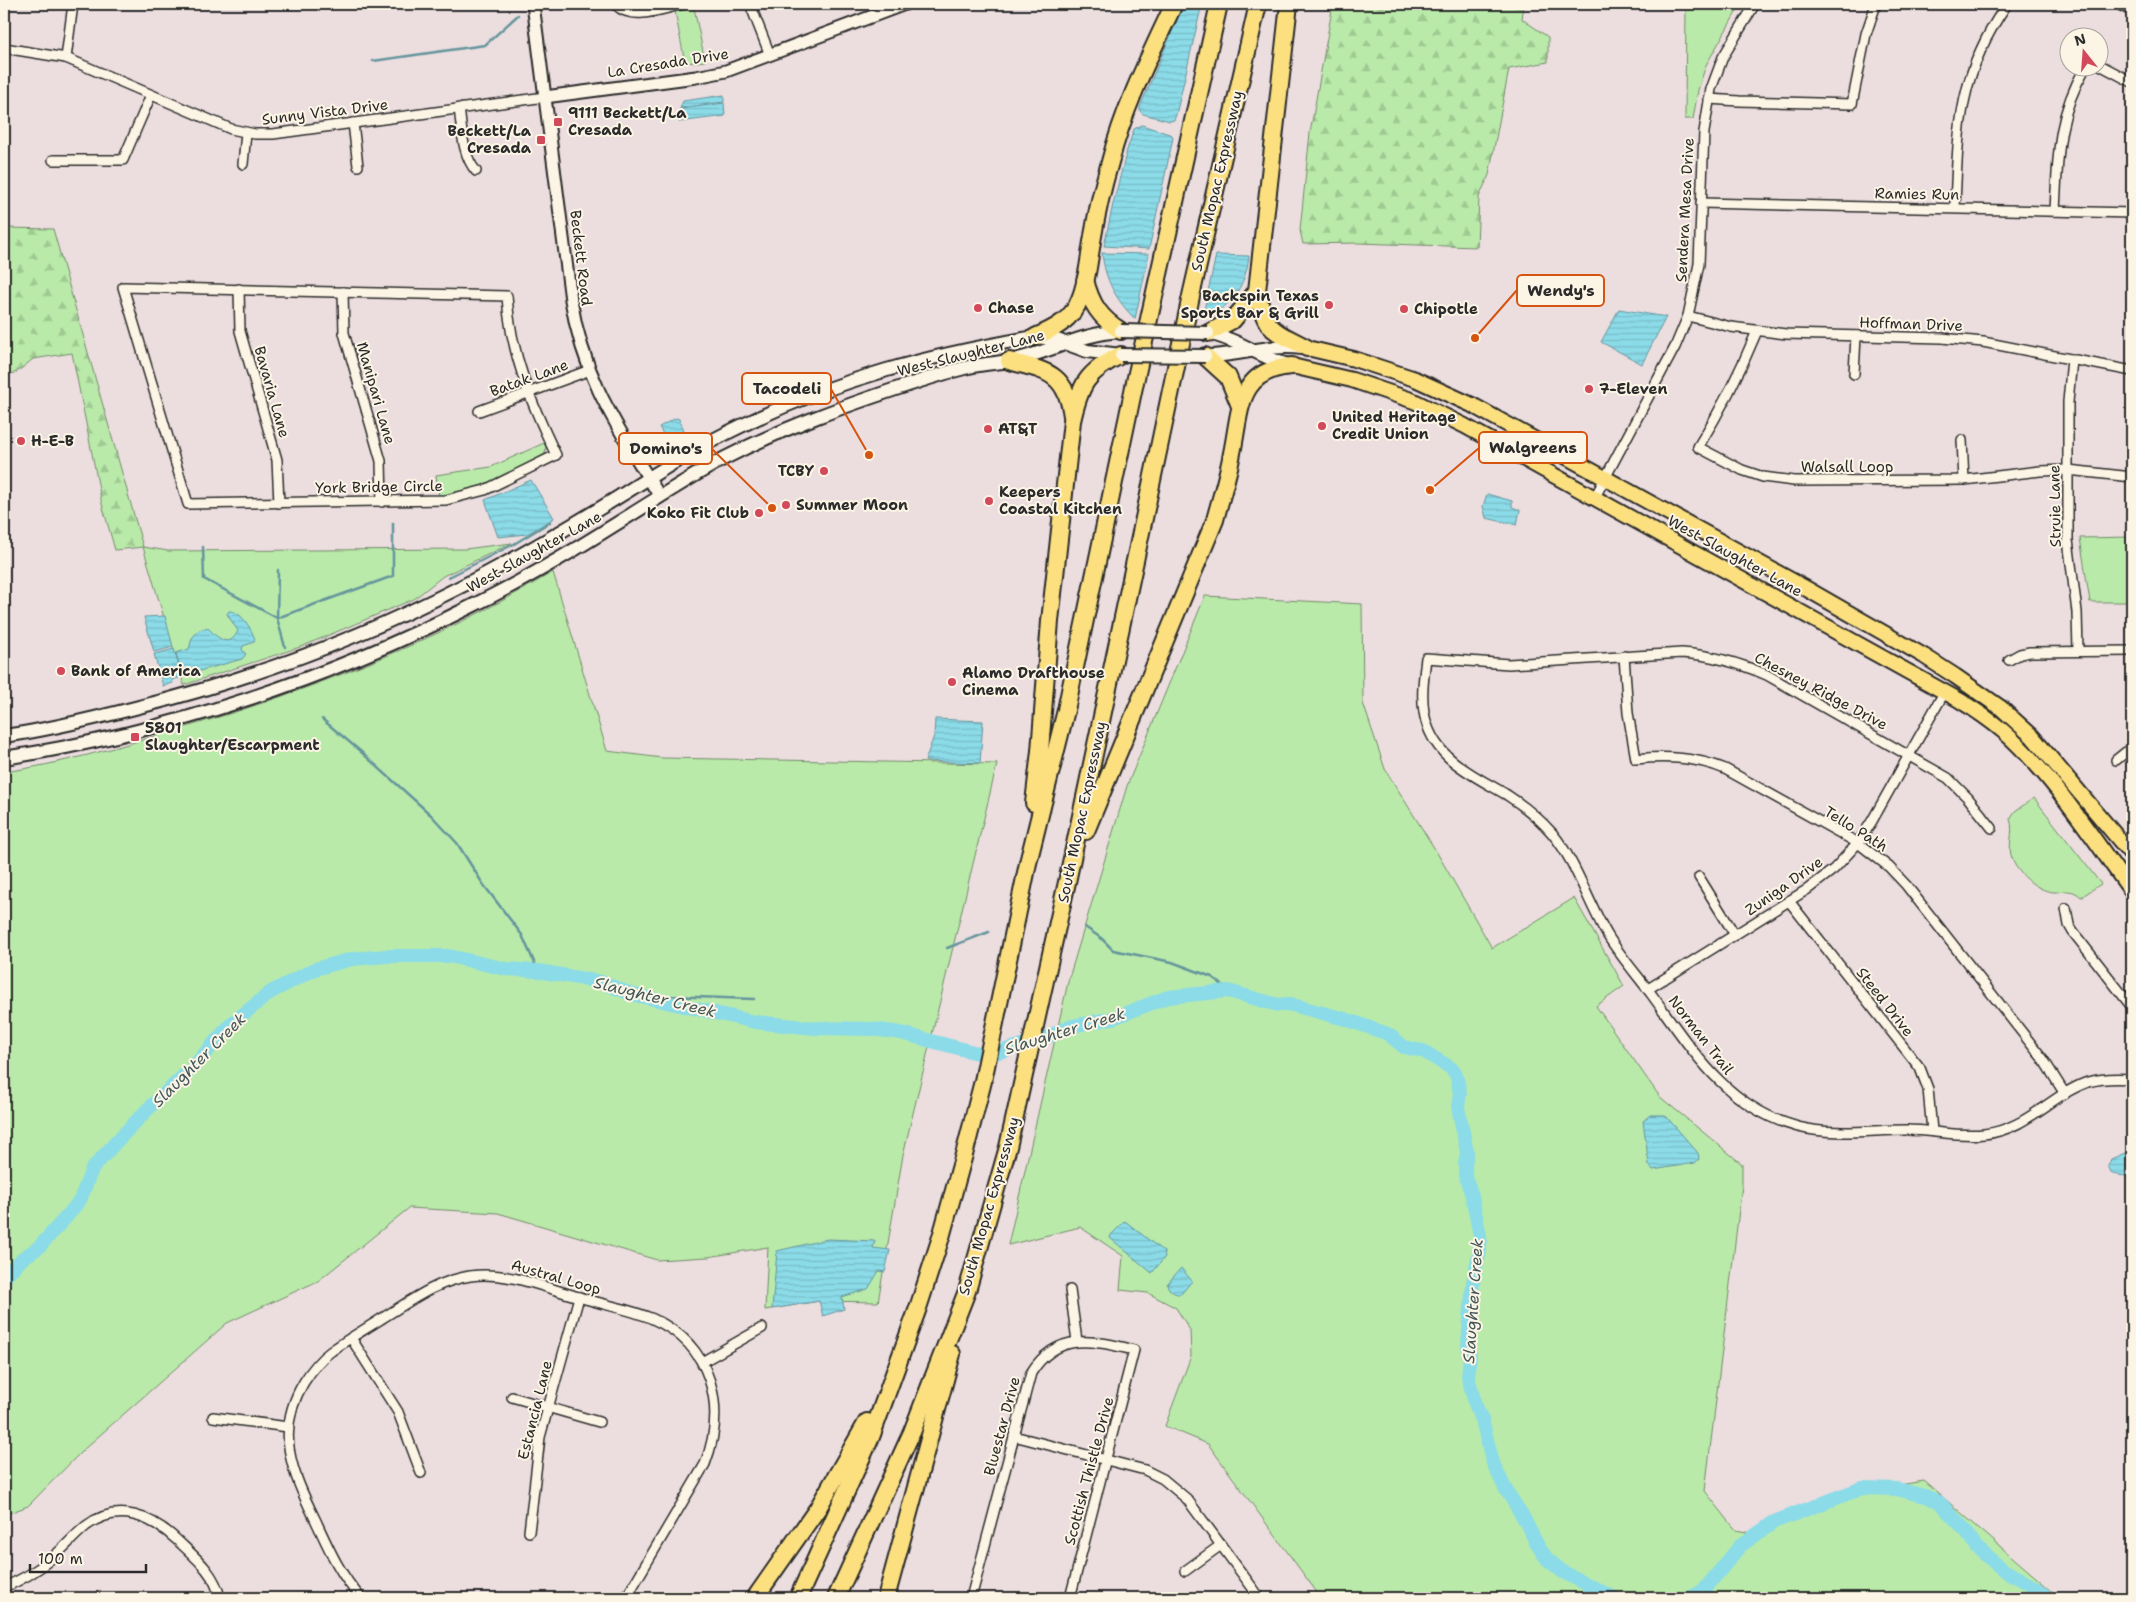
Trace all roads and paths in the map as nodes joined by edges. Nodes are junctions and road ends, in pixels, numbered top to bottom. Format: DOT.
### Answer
graph roads {
  1 [pos="73,4"];
  2 [pos="362,4"];
  3 [pos="373,4"];
  4 [pos="532,4"];
  5 [pos="684,4"];
  6 [pos="750,4"];
  7 [pos="905,4"];
  8 [pos="1174,4"];
  9 [pos="1219,4"];
  10 [pos="1258,4"];
  11 [pos="1289,4"];
  12 [pos="1755,4"];
  13 [pos="1876,4"];
  14 [pos="2007,4"];
  15 [pos="2122,4"];
  16 [pos="616,6"];
  17 [pos="2132,9"];
  18 [pos="4,48"];
  19 [pos="770,55"];
  20 [pos="66,58"];
  21 [pos="2108,69"];
  22 [pos="2080,78"];
  23 [pos="2132,82"];
  24 [pos="151,95"];
  25 [pos="545,97"];
  26 [pos="1708,99"];
  27 [pos="459,108"];
  28 [pos="353,123"];
  29 [pos="246,133"];
  30 [pos="53,160"];
  31 [pos="243,164"];
  32 [pos="358,166"];
  33 [pos="476,171"];
  34 [pos="1701,203"];
  35 [pos="1955,208"];
  36 [pos="2055,211"];
  37 [pos="2132,213"];
  38 [pos="1085,280"];
  39 [pos="239,289"];
  40 [pos="1257,291"];
  41 [pos="343,292"];
  42 [pos="1688,316"];
  43 [pos="1121,331"];
  44 [pos="1757,332"];
  45 [pos="1208,333"];
  46 [pos="1856,336"];
  47 [pos="1035,337"];
  48 [pos="1066,344"];
  49 [pos="1308,348"];
  50 [pos="1252,351"];
  51 [pos="940,355"];
  52 [pos="1121,355"];
  53 [pos="1205,356"];
  54 [pos="2072,359"];
  55 [pos="1009,361"];
  56 [pos="1292,366"];
  57 [pos="590,370"];
  58 [pos="2132,371"];
  59 [pos="872,374"];
  60 [pos="1326,374"];
  61 [pos="1854,374"];
  62 [pos="1428,384"];
  63 [pos="528,393"];
  64 [pos="880,394"];
  65 [pos="1417,402"];
  66 [pos="1240,406"];
  67 [pos="479,411"];
  68 [pos="806,420"];
  69 [pos="1072,421"];
  70 [pos="1506,424"];
  71 [pos="1962,440"];
  72 [pos="2068,470"];
  73 [pos="2132,477"];
  74 [pos="649,478"];
  75 [pos="1604,478"];
  76 [pos="1964,480"];
  77 [pos="660,497"];
  78 [pos="1595,497"];
  79 [pos="382,502"];
  80 [pos="279,503"];
  81 [pos="1806,589"];
  82 [pos="1795,608"];
  83 [pos="2078,651"];
  84 [pos="2132,651"];
  85 [pos="1624,656"];
  86 [pos="1426,658"];
  87 [pos="2009,660"];
  88 [pos="1945,691"];
  89 [pos="152,704"];
  90 [pos="156,725"];
  91 [pos="4,736"];
  92 [pos="2132,751"];
  93 [pos="1909,754"];
  94 [pos="4,758"];
  95 [pos="2116,760"];
  96 [pos="2087,800"];
  97 [pos="2072,810"];
  98 [pos="1992,828"];
  99 [pos="1858,843"];
  100 [pos="2132,855"];
  101 [pos="1028,862"];
  102 [pos="1699,877"];
  103 [pos="1067,882"];
  104 [pos="2132,892"];
  105 [pos="1789,901"];
  106 [pos="2066,908"];
  107 [pos="1735,936"];
  108 [pos="1648,989"];
  109 [pos="2132,1007"];
  110 [pos="2132,1078"];
  111 [pos="2065,1094"];
  112 [pos="1932,1131"];
  113 [pos="1070,1290"];
  114 [pos="967,1291"];
  115 [pos="579,1297"];
  116 [pos="762,1328"];
  117 [pos="351,1338"];
  118 [pos="1077,1341"];
  119 [pos="1134,1350"];
  120 [pos="702,1362"];
  121 [pos="893,1376"];
  122 [pos="512,1397"];
  123 [pos="548,1408"];
  124 [pos="213,1417"];
  125 [pos="599,1422"];
  126 [pos="288,1427"];
  127 [pos="1014,1436"];
  128 [pos="1105,1460"];
  129 [pos="421,1473"];
  130 [pos="529,1532"];
  131 [pos="1221,1545"];
  132 [pos="1185,1571"];
  133 [pos="4,1587"];
  134 [pos="220,1598"];
  135 [pos="361,1598"];
  136 [pos="626,1598"];
  137 [pos="754,1598"];
  138 [pos="798,1598"];
  139 [pos="836,1598"];
  140 [pos="886,1598"];
  141 [pos="971,1598"];
  142 [pos="1070,1598"];
  143 [pos="1260,1598"];
  1 -- 20 [label="street"];
  2 -- 3 [label="street"];
  4 -- 25 [label="street, Beckett Road"];
  5 -- 16 [label="street"];
  6 -- 19 [label="street"];
  7 -- 19 [label="street, La Cresada Drive"];
  8 -- 38 [label="highway"];
  9 -- 101 [label="highway"];
  10 -- 103 [label="highway, South Mopac Expressway"];
  11 -- 40 [label="highway"];
  12 -- 26 [label="street, Sendera Mesa Drive"];
  13 -- 26 [label="street"];
  14 -- 35 [label="street"];
  15 -- 17 [label="main road"];
  18 -- 20 [label="street, Sunny Vista Drive"];
  19 -- 25 [label="street, La Cresada Drive"];
  20 -- 24 [label="street, Sunny Vista Drive"];
  21 -- 23 [label="street"];
  22 -- 36 [label="street"];
  24 -- 29 [label="street, Sunny Vista Drive"];
  24 -- 30 [label="street"];
  25 -- 27 [label="street, Sunny Vista Drive"];
  25 -- 57 [label="street, Beckett Road"];
  26 -- 34 [label="street, Sendera Mesa Drive"];
  27 -- 28 [label="street, Sunny Vista Drive"];
  27 -- 33 [label="street"];
  28 -- 29 [label="street, Sunny Vista Drive"];
  28 -- 32 [label="street"];
  29 -- 31 [label="street"];
  34 -- 35 [label="street, Ramies Run"];
  34 -- 42 [label="street, Sendera Mesa Drive"];
  35 -- 36 [label="street, Ramies Run"];
  36 -- 37 [label="street, Ramies Run"];
  38 -- 43 [label="highway"];
  38 -- 47 [label="highway"];
  39 -- 41 [label="street, York Bridge Circle"];
  39 -- 80 [label="street, Bavaria Lane"];
  39 -- 80 [label="street, York Bridge Circle"];
  40 -- 45 [label="highway"];
  40 -- 49 [label="highway"];
  41 -- 63 [label="street, York Bridge Circle"];
  41 -- 79 [label="street, Manipari Lane"];
  42 -- 44 [label="street, Hoffman Drive"];
  42 -- 75 [label="street, Sendera Mesa Drive"];
  43 -- 45 [label="main road, West Slaughter Lane, bridge"];
  43 -- 48 [label="main road, West Slaughter Lane"];
  44 -- 46 [label="street, Hoffman Drive"];
  44 -- 76 [label="street, Walsall Loop"];
  45 -- 50 [label="main road, West Slaughter Lane"];
  46 -- 54 [label="street, Hoffman Drive"];
  46 -- 61 [label="street"];
  47 -- 48 [label="main road, West Slaughter Lane"];
  47 -- 51 [label="main road, West Slaughter Lane"];
  48 -- 52 [label="main road, West Slaughter Lane"];
  48 -- 55 [label="main road, West Slaughter Lane"];
  49 -- 50 [label="main road, West Slaughter Lane"];
  49 -- 62 [label="main road, West Slaughter Lane"];
  50 -- 53 [label="main road, West Slaughter Lane"];
  50 -- 56 [label="main road, West Slaughter Lane"];
  51 -- 59 [label="main road, West Slaughter Lane"];
  51 -- 64 [label="main road"];
  52 -- 53 [label="main road, West Slaughter Lane, bridge"];
  52 -- 69 [label="highway"];
  53 -- 66 [label="highway"];
  54 -- 58 [label="street, Hoffman Drive"];
  54 -- 72 [label="street, Struie Lane"];
  55 -- 64 [label="main road, West Slaughter Lane"];
  55 -- 69 [label="highway"];
  56 -- 60 [label="main road, West Slaughter Lane"];
  56 -- 66 [label="highway"];
  57 -- 63 [label="street, Batak Lane"];
  57 -- 74 [label="street, Beckett Road"];
  59 -- 68 [label="main road"];
  59 -- 74 [label="main road, West Slaughter Lane"];
  60 -- 62 [label="main road"];
  60 -- 65 [label="main road, West Slaughter Lane"];
  62 -- 70 [label="main road, West Slaughter Lane"];
  63 -- 67 [label="street, Batak Lane"];
  63 -- 79 [label="street, York Bridge Circle"];
  64 -- 68 [label="main road, West Slaughter Lane"];
  65 -- 70 [label="main road"];
  65 -- 78 [label="main road, West Slaughter Lane"];
  66 -- 103 [label="highway"];
  68 -- 77 [label="main road, West Slaughter Lane"];
  69 -- 101 [label="highway"];
  70 -- 75 [label="main road, West Slaughter Lane"];
  71 -- 76 [label="street"];
  72 -- 73 [label="street, Walsall Loop"];
  72 -- 76 [label="street, Walsall Loop"];
  72 -- 83 [label="street, Struie Lane"];
  74 -- 77 [label="street, Beckett Road"];
  74 -- 89 [label="main road, West Slaughter Lane"];
  75 -- 78 [label="street, Sendera Mesa Drive"];
  75 -- 81 [label="main road, West Slaughter Lane"];
  77 -- 90 [label="main road, West Slaughter Lane"];
  78 -- 82 [label="main road, West Slaughter Lane"];
  79 -- 80 [label="street, York Bridge Circle"];
  81 -- 82 [label="main road"];
  81 -- 96 [label="main road, West Slaughter Lane"];
  82 -- 88 [label="main road, West Slaughter Lane"];
  83 -- 84 [label="street"];
  83 -- 87 [label="street"];
  85 -- 86 [label="street, Chesney Ridge Drive"];
  85 -- 93 [label="street, Chesney Ridge Drive"];
  85 -- 99 [label="street, Tello Path"];
  86 -- 108 [label="street, Norman Trail"];
  88 -- 93 [label="street, Zuniga Drive"];
  88 -- 97 [label="main road, West Slaughter Lane"];
  89 -- 90 [label="main road"];
  89 -- 91 [label="main road, West Slaughter Lane"];
  90 -- 94 [label="main road, West Slaughter Lane"];
  92 -- 95 [label="street"];
  93 -- 98 [label="street, Chesney Ridge Drive"];
  93 -- 99 [label="street, Zuniga Drive"];
  96 -- 97 [label="main road"];
  96 -- 100 [label="main road, West Slaughter Lane"];
  97 -- 104 [label="main road, West Slaughter Lane"];
  99 -- 105 [label="street, Zuniga Drive"];
  99 -- 111 [label="street, Tello Path"];
  101 -- 121 [label="highway"];
  102 -- 107 [label="street"];
  103 -- 114 [label="highway, South Mopac Expressway"];
  105 -- 107 [label="street, Zuniga Drive"];
  105 -- 112 [label="street, Steed Drive"];
  106 -- 109 [label="street"];
  107 -- 108 [label="street, Zuniga Drive"];
  108 -- 112 [label="street, Norman Trail"];
  110 -- 111 [label="street, Norman Trail"];
  111 -- 112 [label="street, Norman Trail"];
  113 -- 118 [label="street"];
  114 -- 139 [label="highway, South Mopac Expressway"];
  114 -- 140 [label="highway"];
  115 -- 117 [label="street, Austral Loop"];
  115 -- 120 [label="street, Austral Loop"];
  115 -- 123 [label="street, Estancia Lane"];
  116 -- 120 [label="street"];
  117 -- 126 [label="street, Austral Loop"];
  117 -- 129 [label="street"];
  118 -- 119 [label="street, Bluestar Drive"];
  118 -- 127 [label="street, Bluestar Drive"];
  119 -- 128 [label="street, Scottish Thistle Drive"];
  120 -- 136 [label="street, Austral Loop"];
  121 -- 137 [label="highway"];
  121 -- 138 [label="highway"];
  122 -- 123 [label="street"];
  123 -- 125 [label="street"];
  123 -- 130 [label="street, Estancia Lane"];
  124 -- 126 [label="street"];
  126 -- 135 [label="street, Austral Loop"];
  127 -- 128 [label="street"];
  127 -- 141 [label="street, Bluestar Drive"];
  128 -- 131 [label="street"];
  128 -- 142 [label="street, Scottish Thistle Drive"];
  131 -- 132 [label="street"];
  131 -- 143 [label="street"];
  133 -- 134 [label="street"];
}
